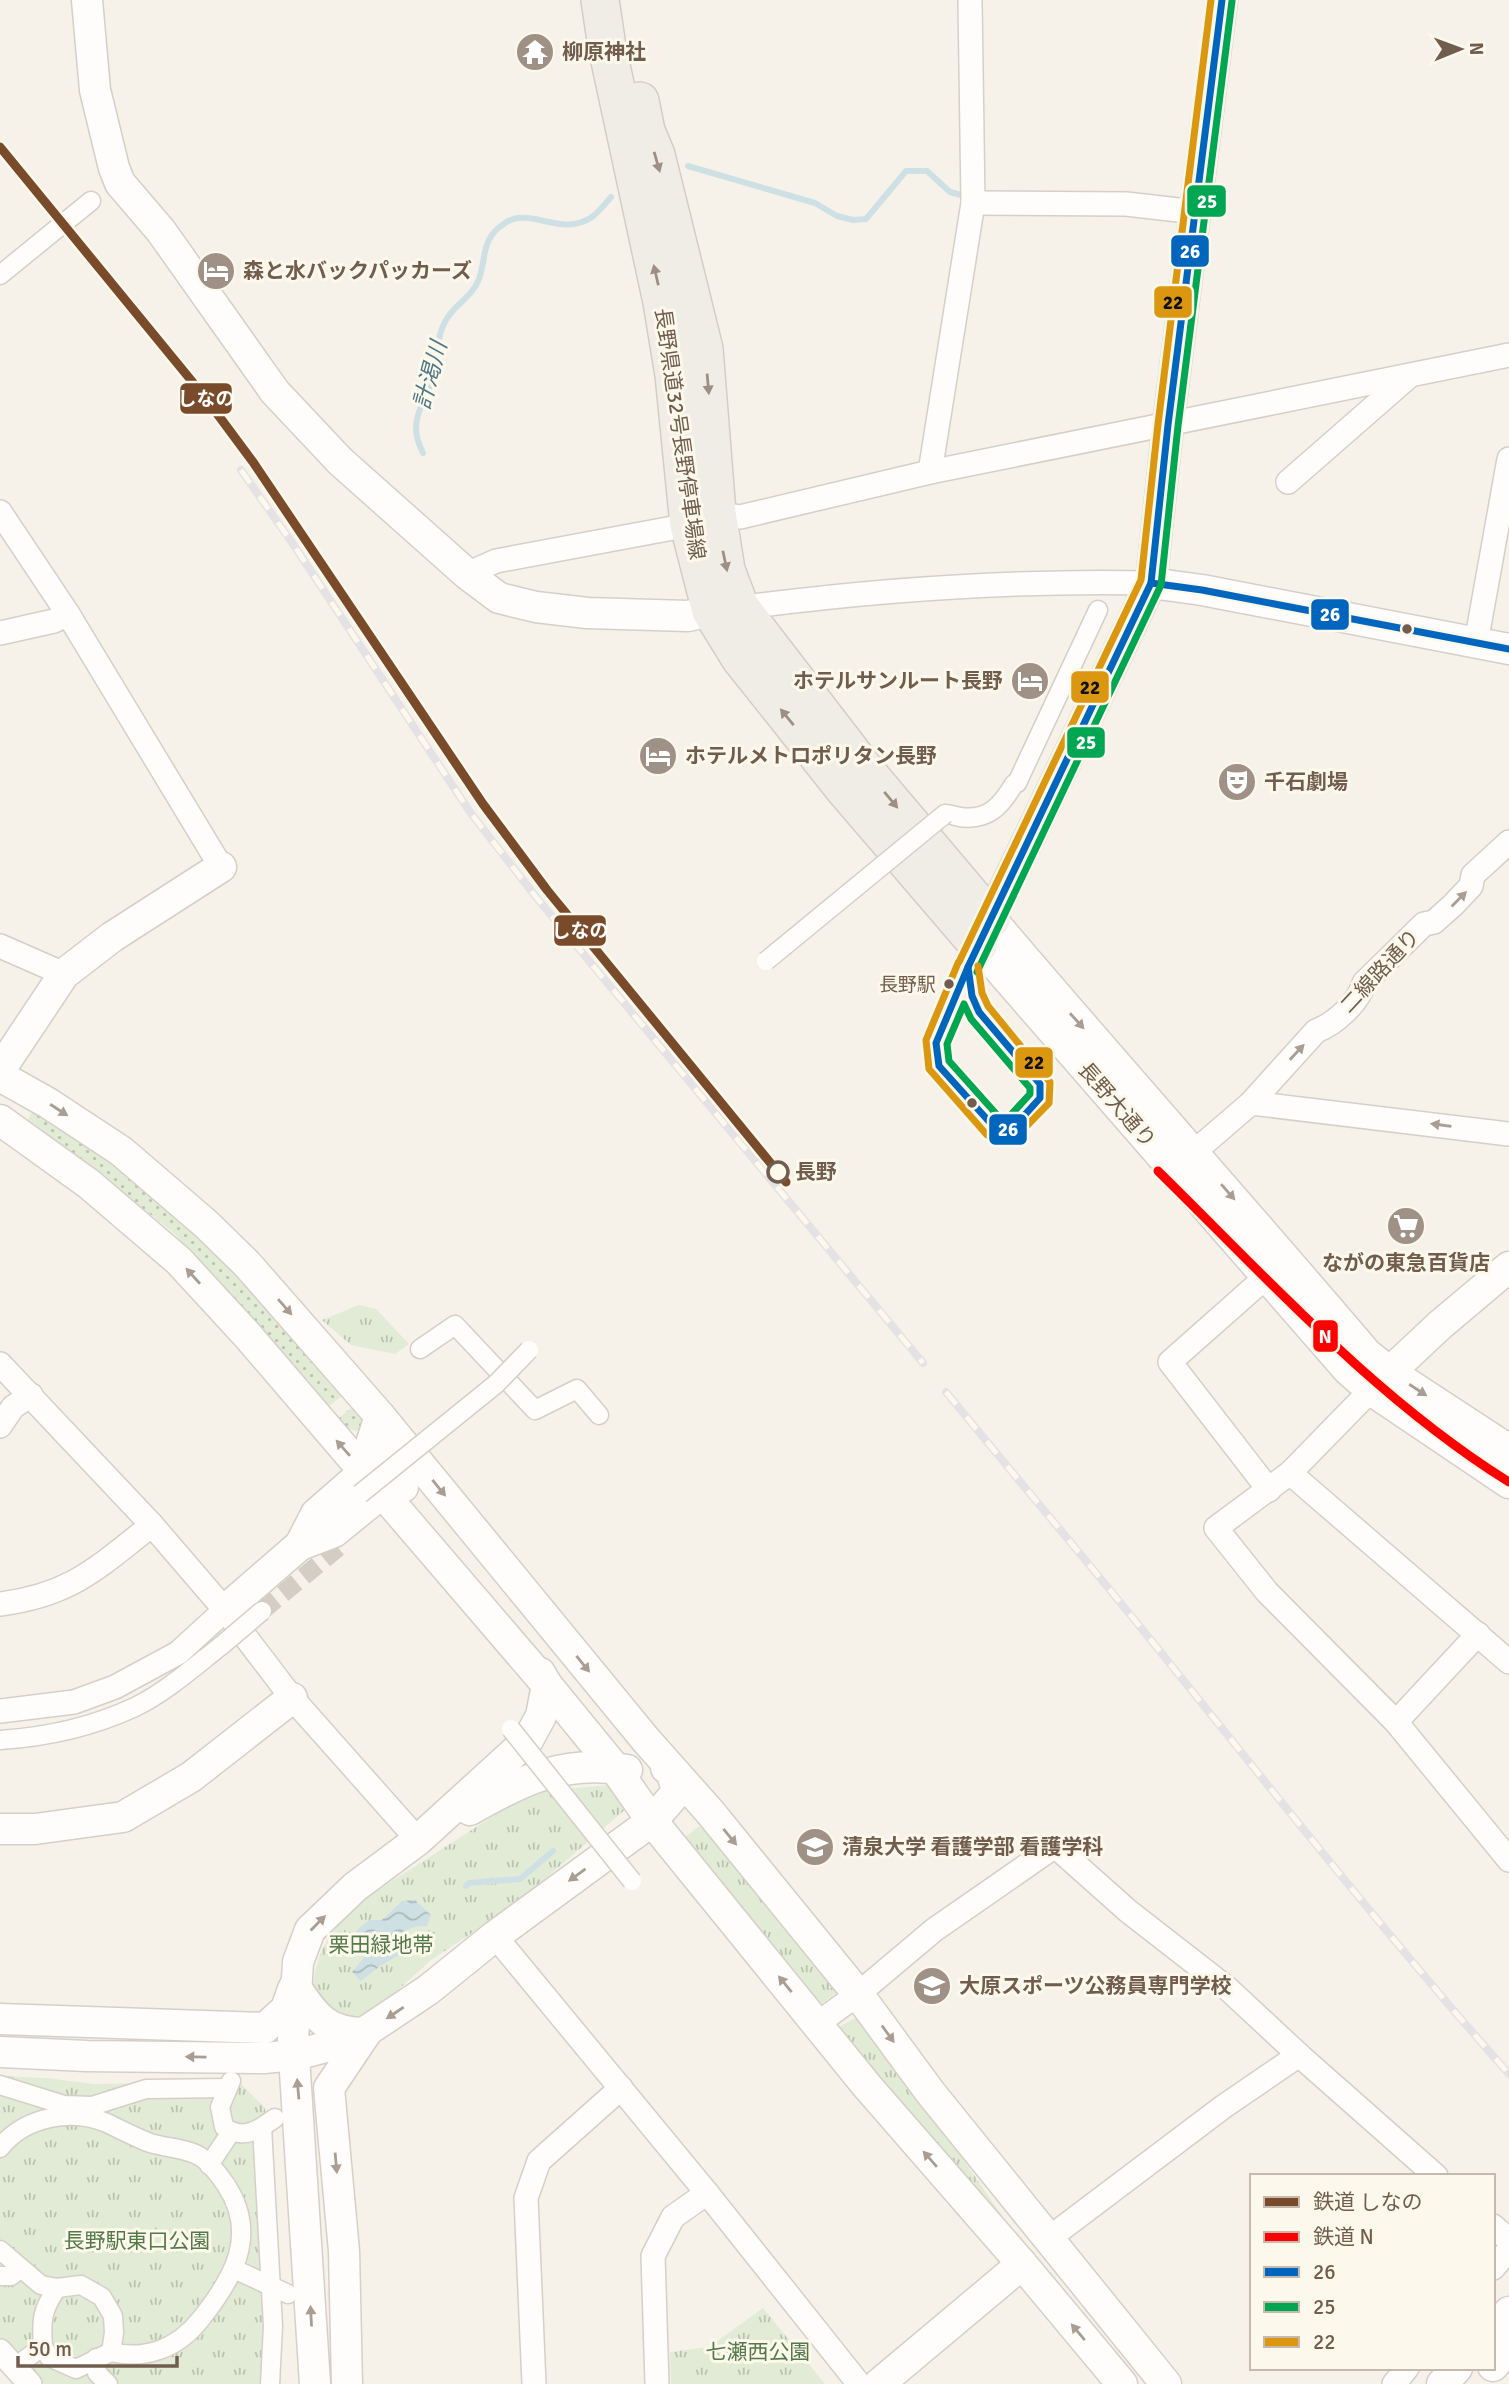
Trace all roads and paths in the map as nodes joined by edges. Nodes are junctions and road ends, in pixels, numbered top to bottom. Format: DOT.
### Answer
graph roads {
  1 [pos="87,0"];
  2 [pos="600,0"];
  3 [pos="623,0"];
  4 [pos="970,0"];
  5 [pos="1222,0"];
  6 [pos="91,201"];
  7 [pos="972,203"];
  8 [pos="1196,212"];
  9 [pos="0,275"];
  10 [pos="1509,355"];
  11 [pos="1409,376"];
  12 [pos="1168,425"];
  13 [pos="1509,459"];
  14 [pos="930,472"];
  15 [pos="1288,482"];
  16 [pos="0,512"];
  17 [pos="703,519"];
  18 [pos="467,574"];
  19 [pos="1152,583"];
  20 [pos="726,609"];
  21 [pos="1098,610"];
  22 [pos="68,614"];
  23 [pos="0,634"];
  24 [pos="1476,643"];
  25 [pos="1509,649"];
  26 [pos="1509,842"];
  27 [pos="221,867"];
  28 [pos="0,946"];
  29 [pos="984,950"];
  30 [pos="766,961"];
  31 [pos="1033,969"];
  32 [pos="64,974"];
  33 [pos="0,1070"];
  34 [pos="0,1076"];
  35 [pos="1251,1102"];
  36 [pos="0,1120"];
  37 [pos="1509,1134"];
  38 [pos="1194,1152"];
  39 [pos="1266,1277"];
  40 [pos="1504,1277"];
  41 [pos="420,1349"];
  42 [pos="529,1350"];
  43 [pos="0,1364"];
  44 [pos="502,1375"];
  45 [pos="1380,1381"];
  46 [pos="31,1395"];
  47 [pos="599,1415"];
  48 [pos="380,1416"];
  49 [pos="0,1426"];
  50 [pos="1509,1450"];
  51 [pos="1290,1473"];
  52 [pos="1509,1483"];
  53 [pos="365,1489"];
  54 [pos="1269,1490"];
  55 [pos="152,1525"];
  56 [pos="0,1604"];
  57 [pos="225,1610"];
  58 [pos="262,1611"];
  59 [pos="1478,1634"];
  60 [pos="1509,1662"];
  61 [pos="547,1685"];
  62 [pos="292,1698"];
  63 [pos="0,1711"];
  64 [pos="1396,1722"];
  65 [pos="519,1723"];
  66 [pos="0,1740"];
  67 [pos="605,1756"];
  68 [pos="674,1781"];
  69 [pos="652,1821"];
  70 [pos="0,1829"];
  71 [pos="418,1840"];
  72 [pos="1509,1860"];
  73 [pos="632,1881"];
  74 [pos="495,1936"];
  75 [pos="295,1986"];
  76 [pos="858,1994"];
  77 [pos="0,2020"];
  78 [pos="817,2024"];
  79 [pos="265,2028"];
  80 [pos="366,2033"];
  81 [pos="299,2049"];
  82 [pos="0,2052"];
  83 [pos="1299,2055"];
  84 [pos="0,2085"];
  85 [pos="329,2088"];
  86 [pos="621,2088"];
  87 [pos="79,2111"];
  88 [pos="231,2132"];
  89 [pos="0,2148"];
  90 [pos="209,2165"];
  91 [pos="1434,2174"];
  92 [pos="707,2193"];
  93 [pos="1495,2228"];
  94 [pos="1048,2239"];
  95 [pos="1509,2240"];
  96 [pos="0,2250"];
  97 [pos="1509,2250"];
  98 [pos="1022,2264"];
  99 [pos="1495,2266"];
  100 [pos="20,2268"];
  101 [pos="234,2269"];
  102 [pos="0,2276"];
  103 [pos="270,2284"];
  104 [pos="57,2288"];
  105 [pos="288,2294"];
  106 [pos="1509,2312"];
  107 [pos="1495,2327"];
  108 [pos="43,2346"];
  109 [pos="1509,2348"];
  110 [pos="103,2355"];
  111 [pos="7,2360"];
  112 [pos="1495,2364"];
  113 [pos="1405,2370"];
  114 [pos="1455,2370"];
  115 [pos="1489,2370"];
  116 [pos="30,2384"];
  117 [pos="108,2384"];
  118 [pos="270,2384"];
  119 [pos="315,2384"];
  120 [pos="347,2384"];
  121 [pos="534,2384"];
  122 [pos="657,2384"];
  123 [pos="859,2384"];
  124 [pos="879,2384"];
  125 [pos="1122,2384"];
  126 [pos="1166,2384"];
  127 [pos="1394,2384"];
  128 [pos="1442,2384"];
  129 [pos="1477,2384"];
  1 -- 18 [label="street"];
  17 -- 2 [label="main road, 長野県道32号長野停車場線, one-way"];
  3 -- 17 [label="main road, 長野県道32号長野停車場線, one-way"];
  4 -- 7 [label="street"];
  5 -- 8 [label="street"];
  6 -- 9 [label="street"];
  7 -- 8 [label="street"];
  7 -- 14 [label="street"];
  8 -- 12 [label="street"];
  10 -- 11 [label="street"];
  11 -- 12 [label="street"];
  11 -- 15 [label="street"];
  12 -- 14 [label="street"];
  12 -- 19 [label="street"];
  13 -- 24 [label="street"];
  14 -- 17 [label="street"];
  16 -- 22 [label="street"];
  17 -- 18 [label="street"];
  17 -- 20 [label="main road, 長野県道32号長野停車場線"];
  18 -- 20 [label="street"];
  19 -- 20 [label="street"];
  19 -- 24 [label="street"];
  19 -- 29 [label="street"];
  20 -- 29 [label="main road, 長野県道32号長野停車場線"];
  21 -- 30 [label="street, bridge"];
  22 -- 23 [label="street"];
  22 -- 27 [label="street"];
  24 -- 25 [label="street"];
  35 -- 26 [label="street, 二線路通り, one-way"];
  27 -- 32 [label="street"];
  28 -- 32 [label="street"];
  29 -- 31 [label="street, 長野大通り"];
  29 -- 31 [label="street"];
  29 -- 39 [label="street, 長野大通り"];
  31 -- 38 [label="street, 長野大通り, one-way"];
  32 -- 33 [label="street"];
  34 -- 48 [label="street, one-way"];
  37 -- 35 [label="street, one-way"];
  35 -- 38 [label="street, 二線路通り"];
  53 -- 36 [label="street, one-way"];
  38 -- 45 [label="street, 長野大通り, one-way"];
  39 -- 45 [label="street, 長野大通り"];
  39 -- 54 [label="street"];
  40 -- 45 [label="street"];
  41 -- 44 [label="street"];
  42 -- 44 [label="street, bridge"];
  43 -- 46 [label="street"];
  44 -- 47 [label="street"];
  44 -- 53 [label="street, bridge"];
  45 -- 50 [label="street, 長野大通り, one-way"];
  45 -- 51 [label="street"];
  45 -- 52 [label="street, 長野大通り"];
  46 -- 49 [label="street"];
  46 -- 55 [label="street"];
  48 -- 61 [label="street"];
  48 -- 68 [label="street, one-way"];
  51 -- 54 [label="street"];
  51 -- 59 [label="street"];
  53 -- 57 [label="street"];
  53 -- 61 [label="street"];
  54 -- 64 [label="street"];
  55 -- 56 [label="street"];
  55 -- 57 [label="street"];
  57 -- 62 [label="street"];
  57 -- 63 [label="street"];
  58 -- 66 [label="street, bridge"];
  59 -- 60 [label="street"];
  59 -- 64 [label="street"];
  61 -- 67 [label="street"];
  61 -- 71 [label="street"];
  62 -- 70 [label="street"];
  62 -- 71 [label="street"];
  64 -- 72 [label="street"];
  65 -- 73 [label="street, bridge"];
  67 -- 68 [label="street"];
  67 -- 69 [label="street"];
  67 -- 71 [label="street"];
  68 -- 69 [label="street"];
  68 -- 76 [label="street, one-way"];
  69 -- 74 [label="street, one-way"];
  78 -- 69 [label="street, one-way"];
  75 -- 71 [label="street, one-way"];
  74 -- 80 [label="street, one-way"];
  74 -- 86 [label="street"];
  75 -- 79 [label="street"];
  75 -- 80 [label="street"];
  75 -- 81 [label="street"];
  76 -- 78 [label="street"];
  76 -- 83 [label="street"];
  76 -- 94 [label="street, one-way"];
  77 -- 79 [label="street"];
  98 -- 78 [label="street, one-way"];
  79 -- 81 [label="street"];
  80 -- 81 [label="street"];
  80 -- 85 [label="street"];
  81 -- 82 [label="street, one-way"];
  81 -- 85 [label="street"];
  119 -- 81 [label="street, one-way"];
  83 -- 91 [label="street"];
  83 -- 94 [label="street"];
  84 -- 87 [label="street"];
  85 -- 120 [label="street, one-way"];
  86 -- 92 [label="street"];
  86 -- 121 [label="street"];
  87 -- 88 [label="street"];
  87 -- 89 [label="street"];
  87 -- 90 [label="street"];
  88 -- 90 [label="street"];
  88 -- 103 [label="street"];
  90 -- 101 [label="street"];
  92 -- 122 [label="street"];
  92 -- 123 [label="street"];
  93 -- 95 [label="street"];
  94 -- 126 [label="street"];
  96 -- 100 [label="street"];
  97 -- 99 [label="street"];
  98 -- 124 [label="street"];
  125 -- 98 [label="street, one-way"];
  100 -- 102 [label="street"];
  100 -- 104 [label="street"];
  101 -- 103 [label="street"];
  101 -- 110 [label="street"];
  103 -- 105 [label="street"];
  103 -- 118 [label="street"];
  104 -- 108 [label="street"];
  104 -- 110 [label="street"];
  106 -- 107 [label="street"];
  108 -- 110 [label="street"];
  108 -- 111 [label="street"];
  109 -- 112 [label="street"];
  110 -- 117 [label="street"];
  111 -- 116 [label="street"];
  113 -- 127 [label="street"];
  114 -- 128 [label="street"];
  115 -- 129 [label="street"];
}
